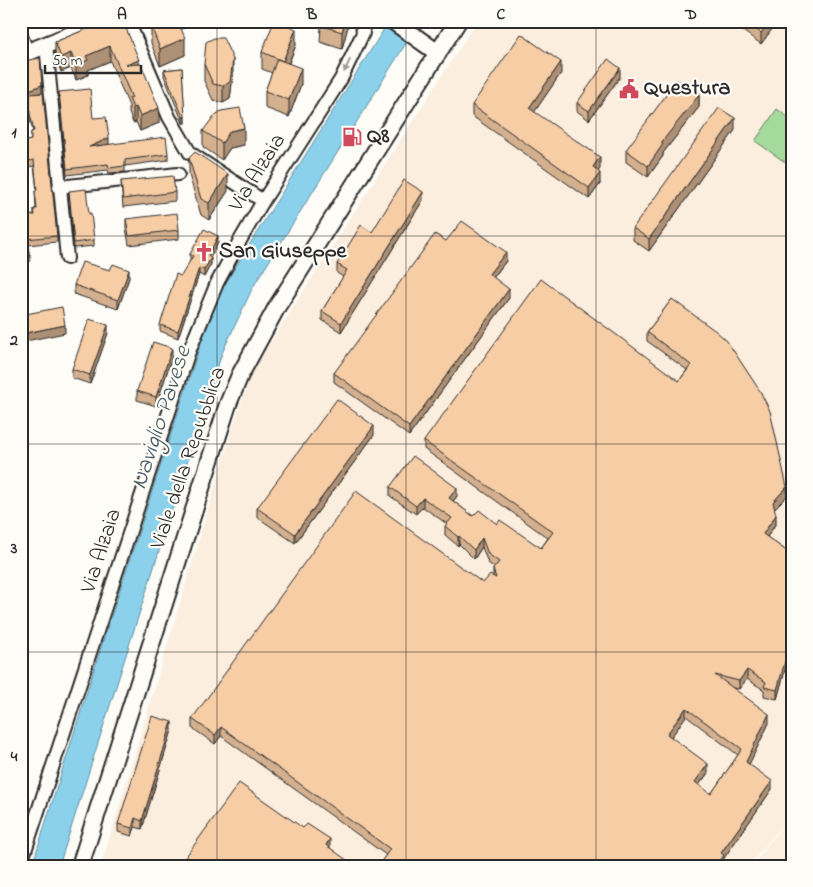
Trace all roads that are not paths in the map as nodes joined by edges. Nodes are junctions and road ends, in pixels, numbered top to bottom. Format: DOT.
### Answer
graph roads {
  1 [pos="105,21"];
  2 [pos="128,21"];
  3 [pos="362,21"];
  4 [pos="393,21"];
  5 [pos="458,21"];
  6 [pos="21,36"];
  7 [pos="46,45"];
  8 [pos="438,53"];
  9 [pos="24,54"];
  10 [pos="178,174"];
  11 [pos="59,187"];
  12 [pos="263,201"];
  13 [pos="67,258"];
  14 [pos="21,863"];
  15 [pos="80,866"];
  1 -- 7 [label="street"];
  2 -- 12 [label="street"];
  3 -- 12 [label="street, Via Alzaia, one-way"];
  4 -- 8 [label="street"];
  5 -- 8 [label="street, Viale della Repubblica"];
  6 -- 9 [label="street"];
  7 -- 9 [label="street"];
  7 -- 11 [label="street"];
  8 -- 15 [label="street, Viale della Repubblica"];
  10 -- 11 [label="street"];
  11 -- 13 [label="street"];
  12 -- 14 [label="street, Via Alzaia"];
}
